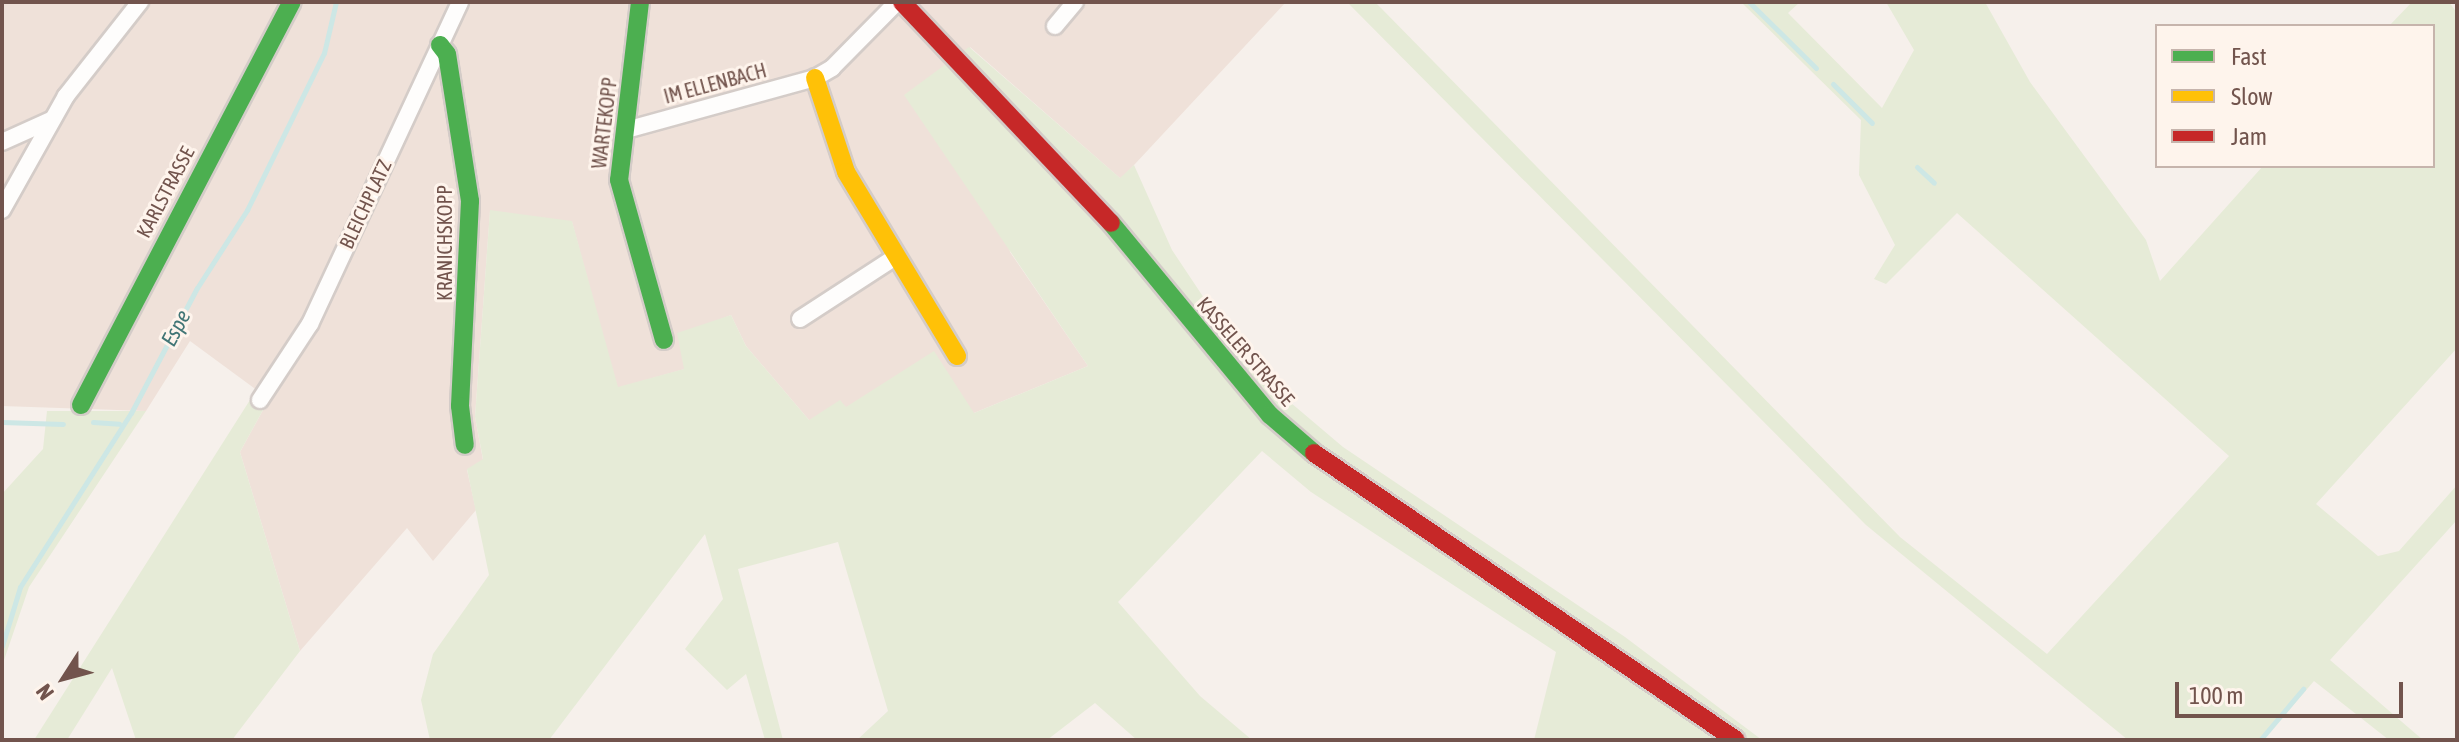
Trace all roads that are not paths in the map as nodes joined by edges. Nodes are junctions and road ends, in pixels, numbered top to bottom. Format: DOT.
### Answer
graph roads {
  1 [pos="140,2"];
  2 [pos="292,2"];
  3 [pos="460,2"];
  4 [pos="640,2"];
  5 [pos="899,2"];
  6 [pos="1075,2"];
  7 [pos="1055,26"];
  8 [pos="440,45"];
  9 [pos="815,78"];
  10 [pos="51,120"];
  11 [pos="626,130"];
  12 [pos="2,142"];
  13 [pos="2,210"];
  14 [pos="897,256"];
  15 [pos="800,319"];
  16 [pos="664,340"];
  17 [pos="957,356"];
  18 [pos="260,400"];
  19 [pos="81,405"];
  20 [pos="465,445"];
  21 [pos="1736,740"];
  1 -- 10 [label="street"];
  2 -- 19 [label="street, KARLSTRASSE"];
  3 -- 8 [label="street, BLEICHPLATZ"];
  4 -- 11 [label="street, WARTEKOPP"];
  5 -- 9 [label="street, IM ELLENBACH"];
  5 -- 21 [label="street, KASSELER STRASSE"];
  6 -- 7 [label="street"];
  8 -- 18 [label="street, BLEICHPLATZ"];
  8 -- 20 [label="street, KRANICHSKOPP"];
  9 -- 11 [label="street, IM ELLENBACH"];
  9 -- 14 [label="street"];
  10 -- 12 [label="street"];
  10 -- 13 [label="street"];
  11 -- 16 [label="street, WARTEKOPP"];
  14 -- 15 [label="street"];
  14 -- 17 [label="street"];
}
